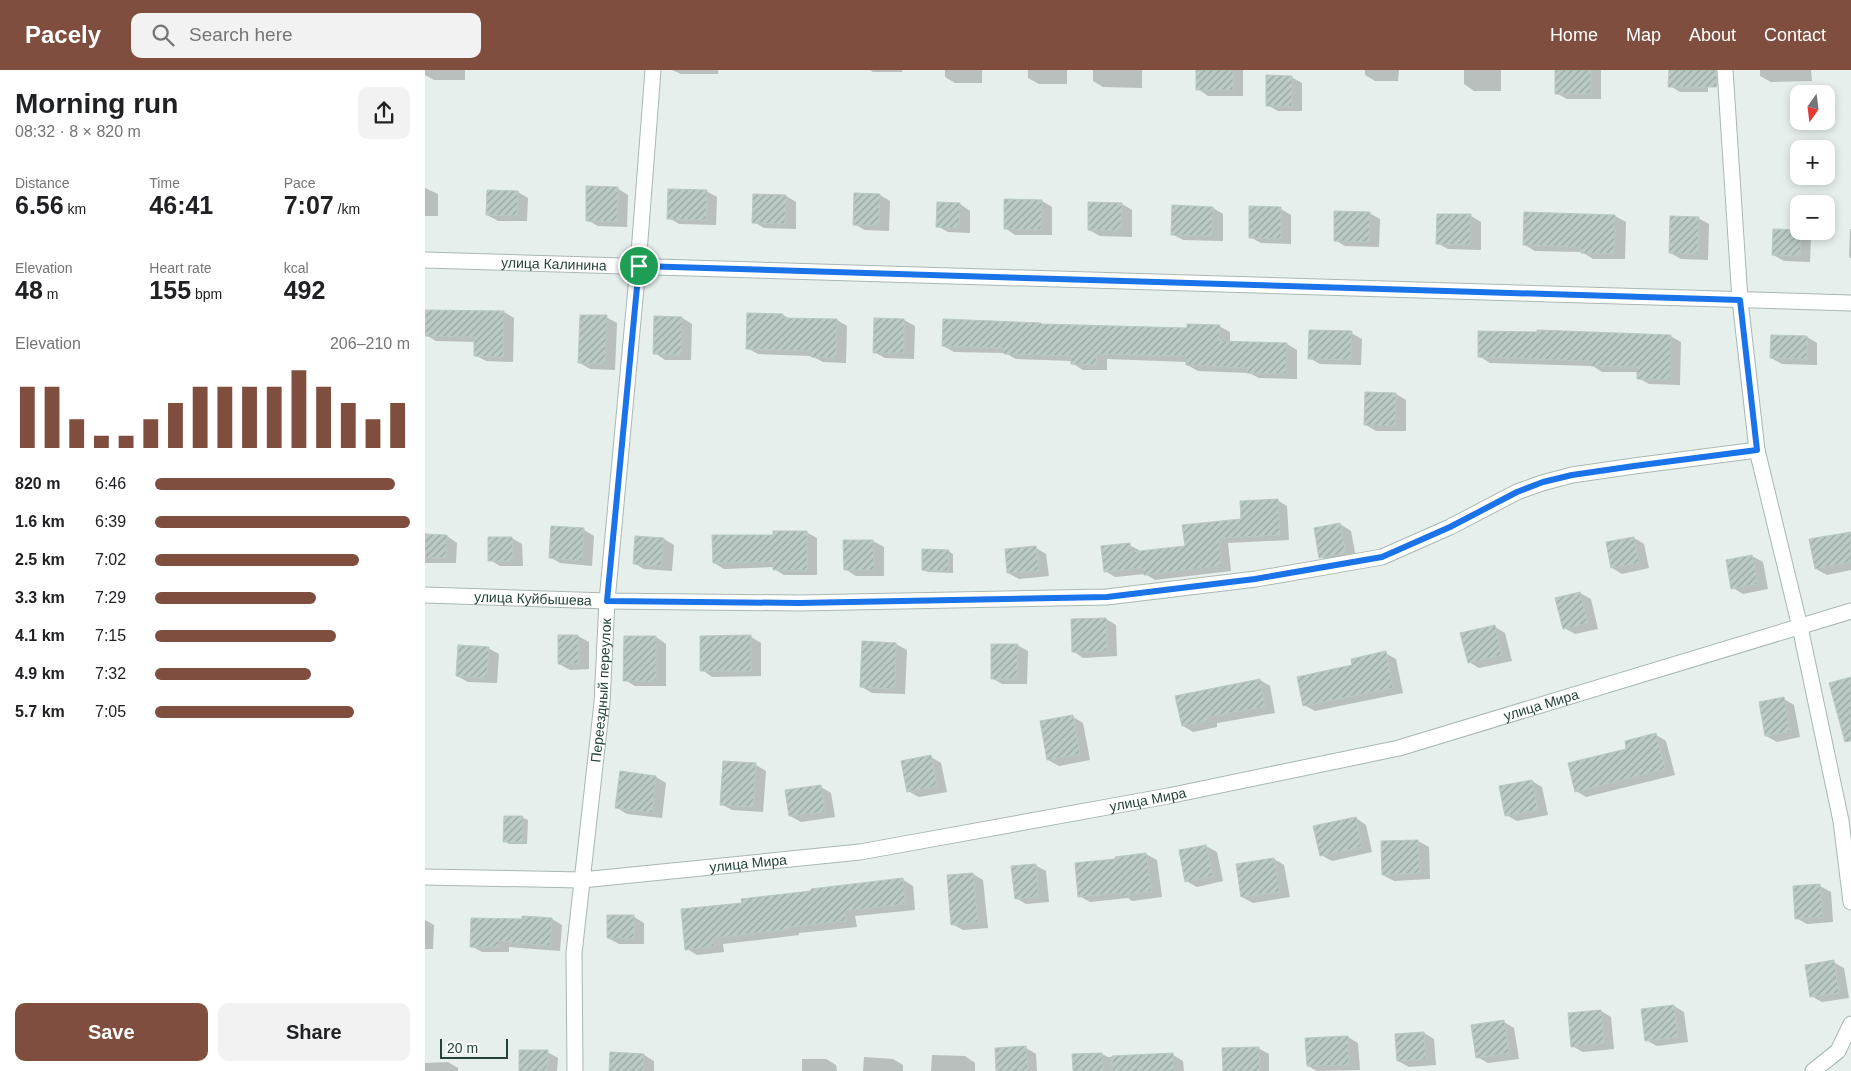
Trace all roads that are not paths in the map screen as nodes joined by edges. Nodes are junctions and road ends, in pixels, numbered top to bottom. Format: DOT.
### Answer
graph roads {
  1 [pos="653,70"];
  2 [pos="1725,70"];
  3 [pos="425,260"];
  4 [pos="639,266"];
  5 [pos="1740,300"];
  6 [pos="1851,303"];
  7 [pos="1757,450"];
  8 [pos="425,595"];
  9 [pos="607,601"];
  10 [pos="1851,611"];
  11 [pos="1800,627"];
  12 [pos="1846,821"];
  13 [pos="425,878"];
  14 [pos="583,880"];
  15 [pos="1851,902"];
  16 [pos="1851,1024"];
  17 [pos="1845,1054"];
  18 [pos="575,1071"];
  19 [pos="1813,1071"];
  1 -- 4 [label="street, Переездный переулок"];
  2 -- 5 [label="street"];
  3 -- 4 [label="street, улица Калинина"];
  4 -- 5 [label="street, улица Калинина"];
  4 -- 9 [label="street, Переездный переулок"];
  5 -- 6 [label="street, улица Калинина"];
  5 -- 7 [label="street"];
  7 -- 9 [label="street, улица Куйбышева"];
  7 -- 11 [label="street"];
  8 -- 9 [label="street, улица Куйбышева"];
  9 -- 14 [label="street, Переездный переулок"];
  10 -- 11 [label="street, улица Мира"];
  11 -- 12 [label="street"];
  11 -- 14 [label="street, улица Мира"];
  12 -- 15 [label="street"];
  13 -- 14 [label="street, улица Мира"];
  14 -- 18 [label="street, Переездный переулок"];
  16 -- 17 [label="street"];
  17 -- 19 [label="street"];
}
